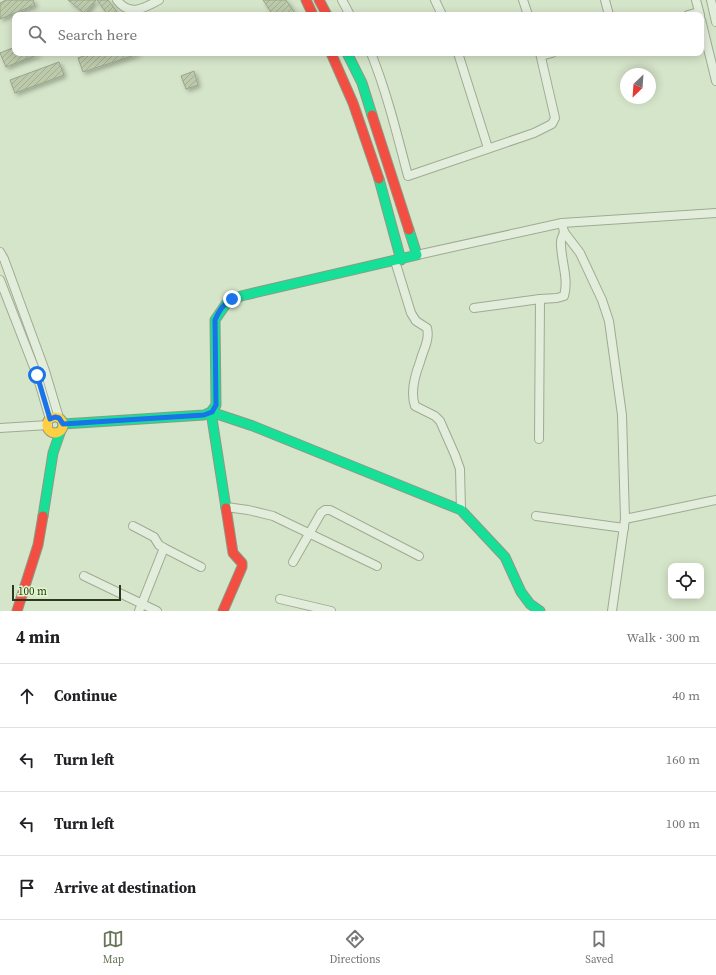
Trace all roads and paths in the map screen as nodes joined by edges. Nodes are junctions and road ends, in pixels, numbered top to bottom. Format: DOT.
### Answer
graph roads {
  1 [pos="117,0"];
  2 [pos="159,0"];
  3 [pos="306,0"];
  4 [pos="319,0"];
  5 [pos="342,0"];
  6 [pos="435,0"];
  7 [pos="523,0"];
  8 [pos="605,0"];
  9 [pos="696,0"];
  10 [pos="711,0"];
  11 [pos="312,12"];
  12 [pos="325,12"];
  13 [pos="348,12"];
  14 [pos="441,12"];
  15 [pos="527,12"];
  16 [pos="608,12"];
  17 [pos="699,12"];
  18 [pos="716,22"];
  19 [pos="704,32"];
  20 [pos="332,56"];
  21 [pos="348,56"];
  22 [pos="372,56"];
  23 [pos="459,56"];
  24 [pos="541,56"];
  25 [pos="716,81"];
  26 [pos="488,148"];
  27 [pos="716,213"];
  28 [pos="562,223"];
  29 [pos="564,232"];
  30 [pos="0,252"];
  31 [pos="417,256"];
  32 [pos="398,261"];
  33 [pos="0,280"];
  34 [pos="540,299"];
  35 [pos="474,308"];
  36 [pos="212,412"];
  37 [pos="55,424"];
  38 [pos="0,428"];
  39 [pos="539,439"];
  40 [pos="716,500"];
  41 [pos="226,507"];
  42 [pos="461,510"];
  43 [pos="536,516"];
  44 [pos="625,519"];
  45 [pos="133,526"];
  46 [pos="624,528"];
  47 [pos="309,533"];
  48 [pos="164,548"];
  49 [pos="419,556"];
  50 [pos="292,562"];
  51 [pos="377,566"];
  52 [pos="201,567"];
  53 [pos="84,576"];
  54 [pos="280,599"];
  55 [pos="140,607"];
  56 [pos="17,611"];
  57 [pos="157,611"];
  58 [pos="223,611"];
  59 [pos="331,611"];
  60 [pos="540,611"];
  61 [pos="612,611"];
  1 -- 2 [label="street"];
  3 -- 11 [label="street"];
  4 -- 12 [label="street"];
  5 -- 13 [label="street"];
  6 -- 14 [label="street"];
  7 -- 15 [label="street"];
  8 -- 16 [label="street"];
  9 -- 17 [label="street"];
  10 -- 18 [label="street"];
  19 -- 25 [label="street"];
  20 -- 32 [label="street"];
  21 -- 31 [label="street"];
  22 -- 26 [label="street"];
  23 -- 26 [label="street"];
  24 -- 26 [label="street"];
  27 -- 28 [label="street"];
  28 -- 29 [label="street"];
  28 -- 31 [label="street"];
  29 -- 34 [label="street"];
  29 -- 44 [label="street"];
  30 -- 37 [label="street"];
  31 -- 32 [label="street"];
  32 -- 36 [label="street"];
  32 -- 42 [label="street"];
  33 -- 37 [label="street"];
  34 -- 35 [label="street"];
  34 -- 39 [label="street"];
  36 -- 37 [label="street"];
  36 -- 41 [label="street"];
  36 -- 42 [label="street"];
  37 -- 38 [label="street"];
  37 -- 56 [label="street"];
  40 -- 44 [label="street"];
  41 -- 47 [label="street"];
  41 -- 58 [label="street"];
  42 -- 60 [label="street"];
  43 -- 46 [label="street"];
  44 -- 46 [label="street"];
  45 -- 48 [label="street"];
  46 -- 61 [label="street"];
  47 -- 49 [label="street"];
  47 -- 50 [label="street"];
  47 -- 51 [label="street"];
  48 -- 52 [label="street"];
  48 -- 55 [label="street"];
  53 -- 55 [label="street"];
  54 -- 59 [label="street"];
  55 -- 57 [label="street"];
}
